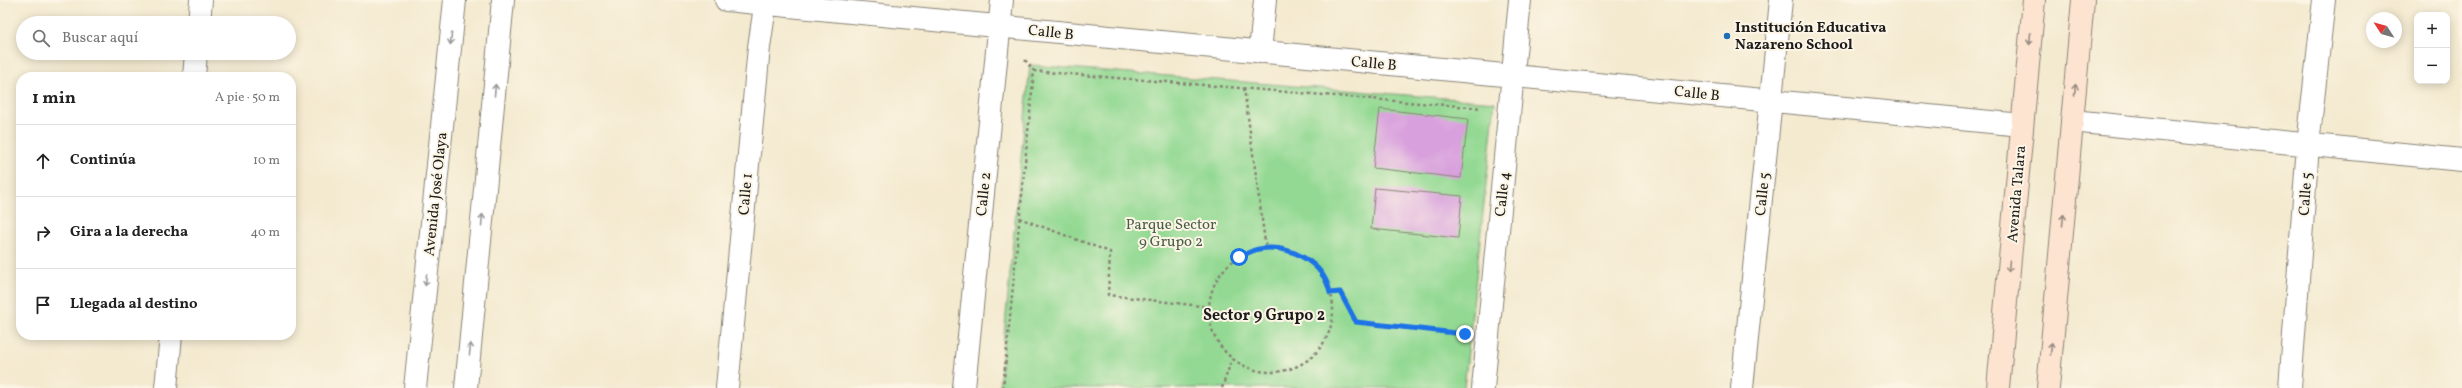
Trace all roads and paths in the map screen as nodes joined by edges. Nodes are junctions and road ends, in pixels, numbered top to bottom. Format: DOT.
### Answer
graph roads {
  1 [pos="201,0"];
  2 [pos="455,0"];
  3 [pos="503,0"];
  4 [pos="726,0"];
  5 [pos="1002,0"];
  6 [pos="1265,0"];
  7 [pos="1520,0"];
  8 [pos="1781,0"];
  9 [pos="2034,0"];
  10 [pos="2082,0"];
  11 [pos="2324,0"];
  12 [pos="766,2"];
  13 [pos="200,16"];
  14 [pos="1000,27"];
  15 [pos="1260,52"];
  16 [pos="195,60"];
  17 [pos="194,72"];
  18 [pos="1514,76"];
  19 [pos="1244,88"];
  20 [pos="1771,101"];
  21 [pos="1482,108"];
  22 [pos="2072,121"];
  23 [pos="2022,125"];
  24 [pos="2308,145"];
  25 [pos="2462,160"];
  26 [pos="1020,218"];
  27 [pos="1266,249"];
  28 [pos="1330,293"];
  29 [pos="1209,307"];
  30 [pos="1465,334"];
  31 [pos="171,340"];
  32 [pos="1232,359"];
  33 [pos="166,388"];
  34 [pos="415,388"];
  35 [pos="466,388"];
  36 [pos="727,388"];
  37 [pos="964,388"];
  38 [pos="1003,388"];
  39 [pos="1222,388"];
  40 [pos="1483,388"];
  41 [pos="1742,388"];
  42 [pos="1998,388"];
  43 [pos="2048,388"];
  44 [pos="2290,388"];
  1 -- 13 [label="street"];
  2 -- 34 [label="street, Avenida José Olaya, one-way"];
  35 -- 3 [label="street, one-way"];
  4 -- 12 [label="street, Calle B"];
  5 -- 14 [label="street, Calle 2"];
  6 -- 15 [label="street"];
  7 -- 18 [label="street, Calle 4"];
  8 -- 20 [label="street, Calle 5"];
  9 -- 23 [label="street, Avenida Talara, one-way"];
  22 -- 10 [label="street, one-way"];
  11 -- 24 [label="street, Calle 5"];
  12 -- 14 [label="street, Calle B"];
  12 -- 36 [label="street, Calle 1"];
  14 -- 15 [label="street, Calle B"];
  14 -- 37 [label="street, Calle 2"];
  15 -- 18 [label="street, Calle B"];
  16 -- 17 [label="street"];
  18 -- 20 [label="street, Calle B"];
  18 -- 40 [label="street, Calle 4"];
  19 -- 21 [label="path"];
  19 -- 26 [label="path"];
  19 -- 27 [label="path"];
  20 -- 23 [label="street, Calle B"];
  20 -- 41 [label="street, Calle 5"];
  22 -- 24 [label="street"];
  43 -- 22 [label="street, one-way"];
  23 -- 42 [label="street, Avenida Talara, one-way"];
  24 -- 25 [label="street"];
  24 -- 44 [label="street, Calle 5"];
  26 -- 29 [label="path"];
  26 -- 38 [label="path"];
  27 -- 28 [label="path"];
  27 -- 29 [label="path"];
  28 -- 30 [label="path"];
  28 -- 32 [label="path"];
  29 -- 32 [label="path"];
  31 -- 33 [label="street"];
  32 -- 39 [label="path"];
}
